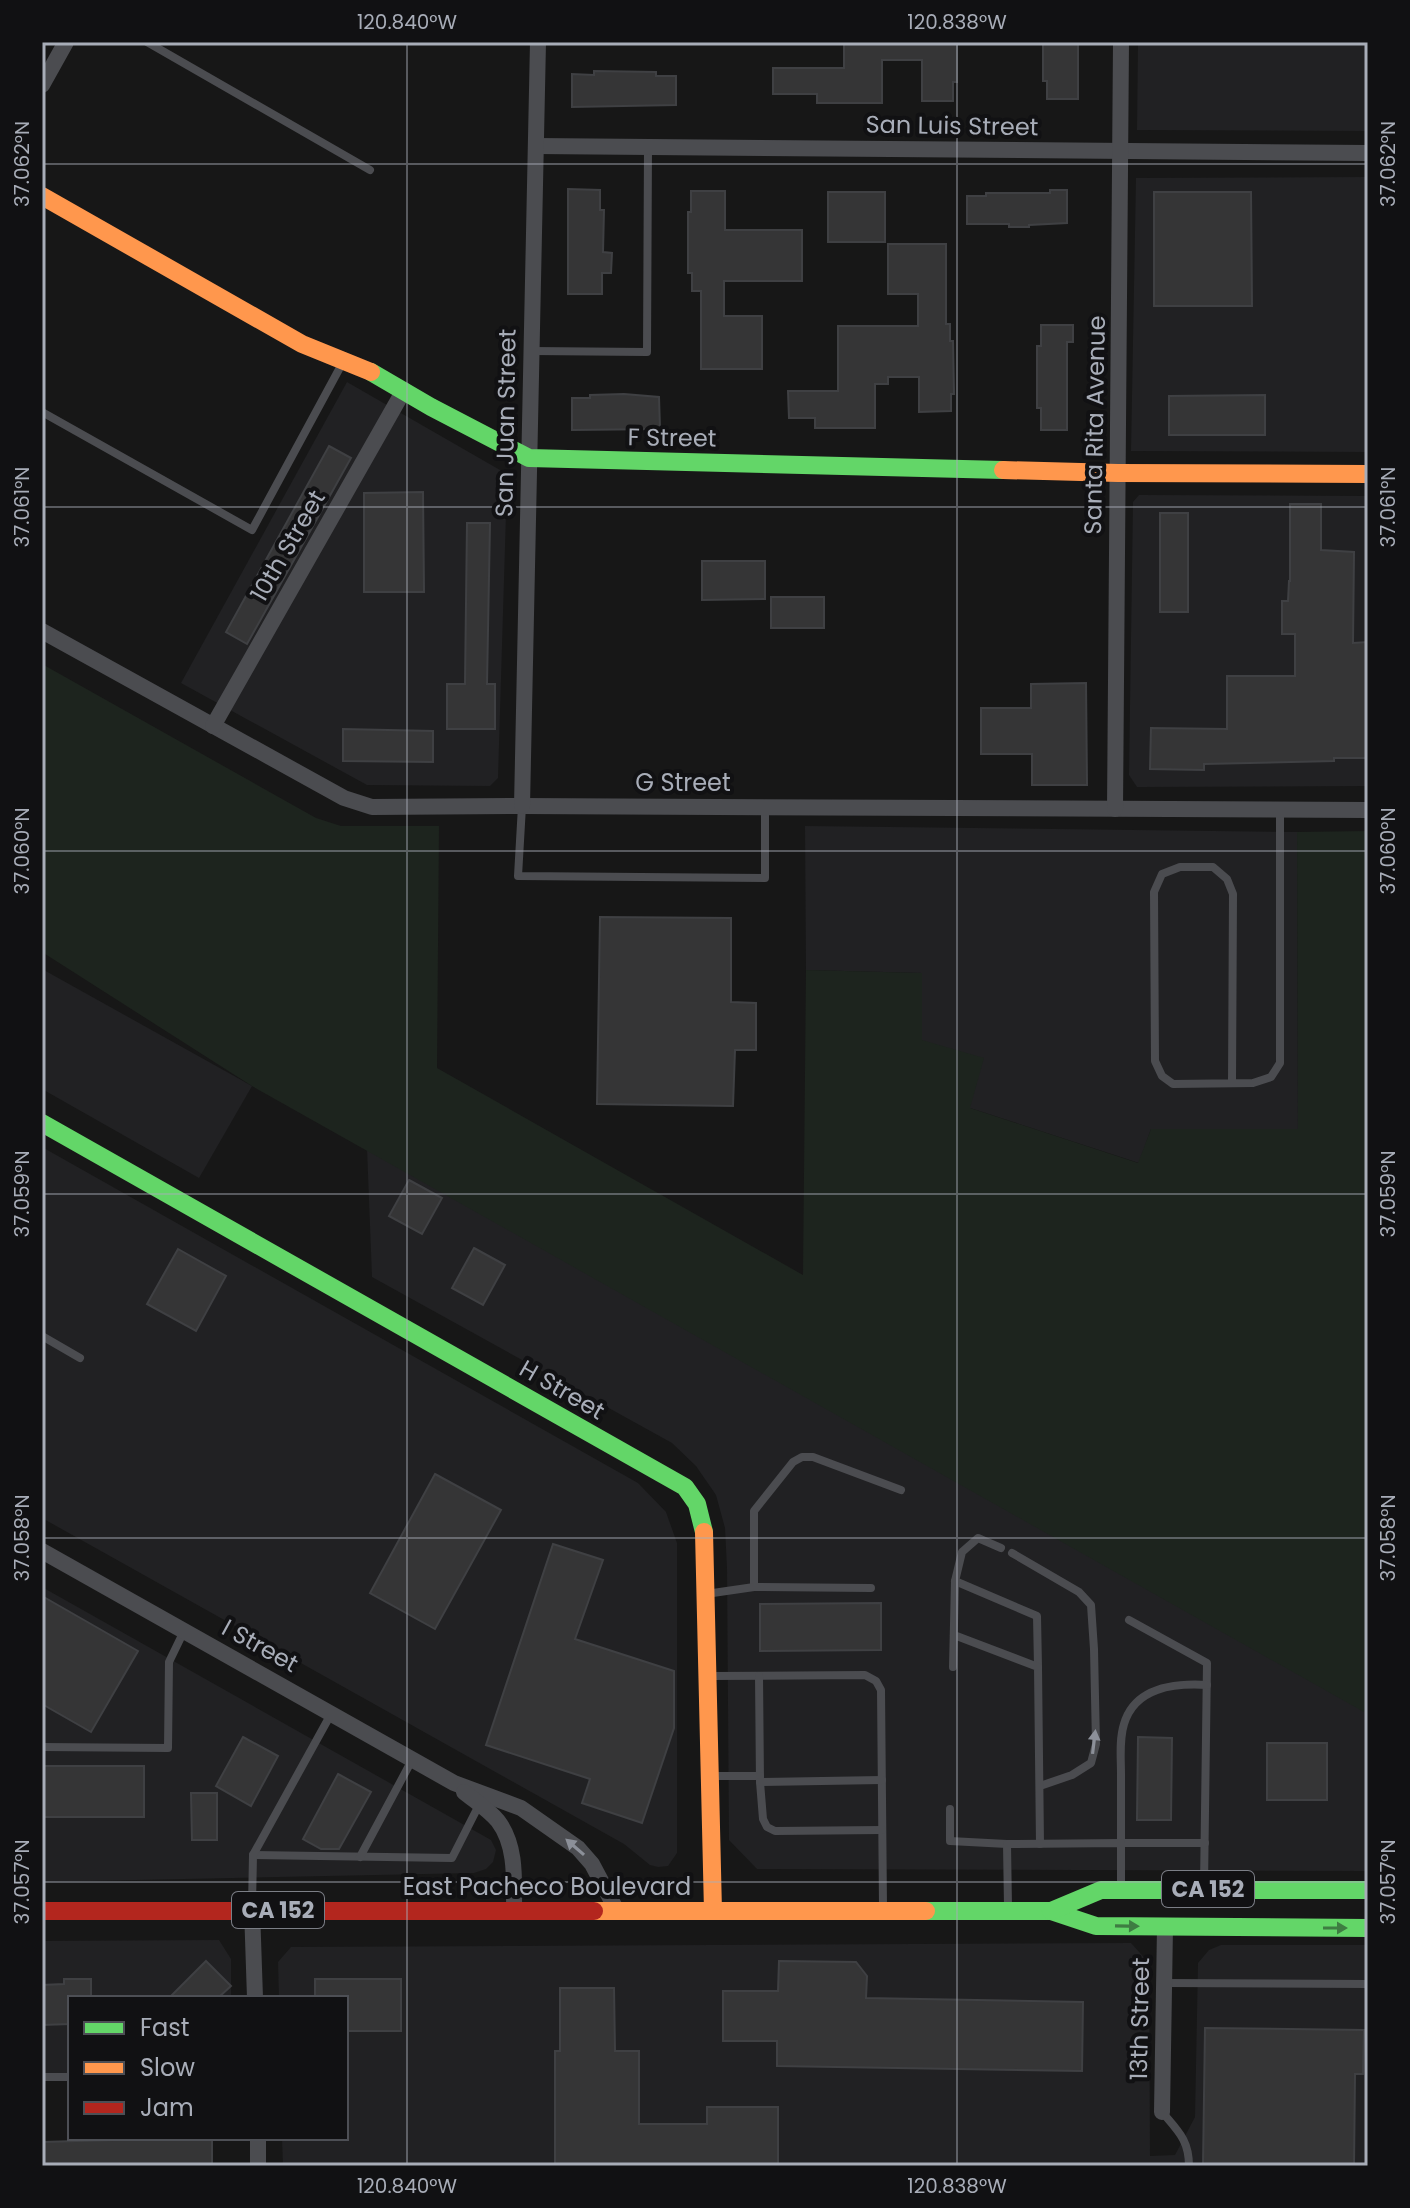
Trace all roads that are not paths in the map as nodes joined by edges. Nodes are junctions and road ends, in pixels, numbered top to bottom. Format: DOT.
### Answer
graph roads {
  1 [pos="66,42"];
  2 [pos="147,42"];
  3 [pos="538,42"];
  4 [pos="1121,42"];
  5 [pos="42,85"];
  6 [pos="536,146"];
  7 [pos="648,147"];
  8 [pos="1121,152"];
  9 [pos="1368,153"];
  10 [pos="370,170"];
  11 [pos="42,196"];
  12 [pos="531,351"];
  13 [pos="344,361"];
  14 [pos="404,390"];
  15 [pos="42,412"];
  16 [pos="529,458"];
  17 [pos="1118,473"];
  18 [pos="1368,474"];
  19 [pos="42,631"];
  20 [pos="213,726"];
  21 [pos="522,806"];
  22 [pos="765,807"];
  23 [pos="1115,809"];
  24 [pos="1280,810"];
  25 [pos="1368,810"];
  26 [pos="1232,1083"];
  27 [pos="42,1123"];
  28 [pos="42,1336"];
  29 [pos="80,1358"];
  30 [pos="901,1490"];
  31 [pos="1001,1548"];
  32 [pos="42,1551"];
  33 [pos="1012,1553"];
  34 [pos="955,1581"];
  35 [pos="754,1587"];
  36 [pos="871,1588"];
  37 [pos="706,1594"];
  38 [pos="1129,1620"];
  39 [pos="184,1631"];
  40 [pos="954,1635"];
  41 [pos="953,1667"];
  42 [pos="1038,1667"];
  43 [pos="708,1676"];
  44 [pos="759,1676"];
  45 [pos="1207,1685"];
  46 [pos="331,1714"];
  47 [pos="42,1747"];
  48 [pos="412,1759"];
  49 [pos="710,1776"];
  50 [pos="760,1779"];
  51 [pos="882,1780"];
  52 [pos="454,1783"];
  53 [pos="1040,1786"];
  54 [pos="479,1805"];
  55 [pos="950,1809"];
  56 [pos="882,1830"];
  57 [pos="1121,1843"];
  58 [pos="1205,1843"];
  59 [pos="1007,1844"];
  60 [pos="1040,1844"];
  61 [pos="253,1855"];
  62 [pos="360,1857"];
  63 [pos="1121,1889"];
  64 [pos="1368,1890"];
  65 [pos="1197,1902"];
  66 [pos="252,1909"];
  67 [pos="42,1911"];
  68 [pos="514,1911"];
  69 [pos="617,1911"];
  70 [pos="713,1911"];
  71 [pos="883,1911"];
  72 [pos="1008,1911"];
  73 [pos="1051,1911"];
  74 [pos="1165,1927"];
  75 [pos="1368,1928"];
  76 [pos="1164,1983"];
  77 [pos="1368,1984"];
  78 [pos="255,1996"];
  79 [pos="42,2077"];
  80 [pos="68,2077"];
  81 [pos="1162,2112"];
  82 [pos="258,2140"];
  83 [pos="258,2166"];
  84 [pos="1189,2166"];
  1 -- 5 [label="street"];
  2 -- 10 [label="lane"];
  3 -- 6 [label="street, San Juan Street"];
  4 -- 8 [label="street, Santa Rita Avenue"];
  6 -- 7 [label="street, San Luis Street"];
  6 -- 12 [label="street, San Juan Street"];
  7 -- 8 [label="street, San Luis Street"];
  7 -- 12 [label="lane"];
  8 -- 9 [label="street, San Luis Street"];
  8 -- 17 [label="street, Santa Rita Avenue"];
  11 -- 13 [label="main road, F Street"];
  12 -- 16 [label="street, San Juan Street"];
  13 -- 14 [label="main road, F Street"];
  13 -- 15 [label="lane"];
  14 -- 16 [label="main road, F Street"];
  14 -- 20 [label="street, 10th Street"];
  16 -- 17 [label="main road, F Street"];
  16 -- 21 [label="street, San Juan Street"];
  17 -- 18 [label="main road, F Street"];
  17 -- 23 [label="street, Santa Rita Avenue"];
  19 -- 20 [label="street, G Street"];
  20 -- 21 [label="street, G Street"];
  21 -- 22 [label="street, G Street"];
  21 -- 22 [label="lane"];
  22 -- 23 [label="street, G Street"];
  23 -- 24 [label="street, G Street"];
  24 -- 25 [label="street, G Street"];
  24 -- 26 [label="lane"];
  26 -- 26 [label="lane"];
  27 -- 37 [label="main road, H Street"];
  28 -- 29 [label="lane"];
  30 -- 35 [label="lane"];
  31 -- 34 [label="lane"];
  32 -- 39 [label="street, I Street"];
  53 -- 33 [label="lane, one-way"];
  34 -- 40 [label="lane"];
  34 -- 42 [label="lane"];
  35 -- 36 [label="lane"];
  35 -- 37 [label="lane"];
  37 -- 43 [label="main road, H Street"];
  38 -- 45 [label="lane"];
  39 -- 46 [label="street, I Street"];
  39 -- 47 [label="lane"];
  40 -- 41 [label="lane"];
  40 -- 42 [label="lane"];
  42 -- 53 [label="lane"];
  43 -- 44 [label="lane"];
  43 -- 49 [label="main road, H Street"];
  44 -- 50 [label="lane"];
  44 -- 51 [label="lane"];
  45 -- 57 [label="lane"];
  45 -- 58 [label="lane"];
  46 -- 48 [label="street, I Street"];
  46 -- 61 [label="lane"];
  48 -- 52 [label="street, I Street"];
  48 -- 62 [label="lane"];
  49 -- 50 [label="lane"];
  49 -- 70 [label="main road, H Street"];
  50 -- 51 [label="lane"];
  50 -- 56 [label="lane"];
  51 -- 56 [label="lane"];
  52 -- 54 [label="street, I Street"];
  69 -- 52 [label="street, I Street, one-way"];
  53 -- 60 [label="lane"];
  54 -- 62 [label="lane"];
  54 -- 68 [label="street, I Street"];
  55 -- 59 [label="lane"];
  56 -- 71 [label="lane"];
  57 -- 58 [label="lane"];
  57 -- 60 [label="lane"];
  57 -- 63 [label="lane"];
  58 -- 65 [label="lane"];
  59 -- 60 [label="lane"];
  59 -- 72 [label="lane"];
  61 -- 62 [label="lane"];
  61 -- 66 [label="lane"];
  63 -- 65 [label="main road, East Pacheco Boulevard / CA 152"];
  63 -- 73 [label="main road, East Pacheco Boulevard / CA 152"];
  64 -- 65 [label="main road, East Pacheco Boulevard / CA 152"];
  65 -- 74 [label="main road"];
  66 -- 67 [label="main road, East Pacheco Boulevard / CA 152"];
  66 -- 68 [label="main road, East Pacheco Boulevard / CA 152"];
  66 -- 78 [label="street"];
  68 -- 69 [label="main road, East Pacheco Boulevard / CA 152"];
  69 -- 70 [label="main road, East Pacheco Boulevard / CA 152"];
  70 -- 71 [label="main road, East Pacheco Boulevard / CA 152"];
  71 -- 72 [label="main road, East Pacheco Boulevard / CA 152"];
  72 -- 73 [label="main road, East Pacheco Boulevard / CA 152"];
  73 -- 74 [label="main road, East Pacheco Boulevard / CA 152, one-way"];
  74 -- 75 [label="main road, East Pacheco Boulevard / CA 152, one-way"];
  74 -- 76 [label="street, 13th Street"];
  76 -- 77 [label="lane"];
  76 -- 81 [label="street, 13th Street"];
  79 -- 80 [label="lane"];
  81 -- 84 [label="lane"];
  82 -- 83 [label="street"];
}
